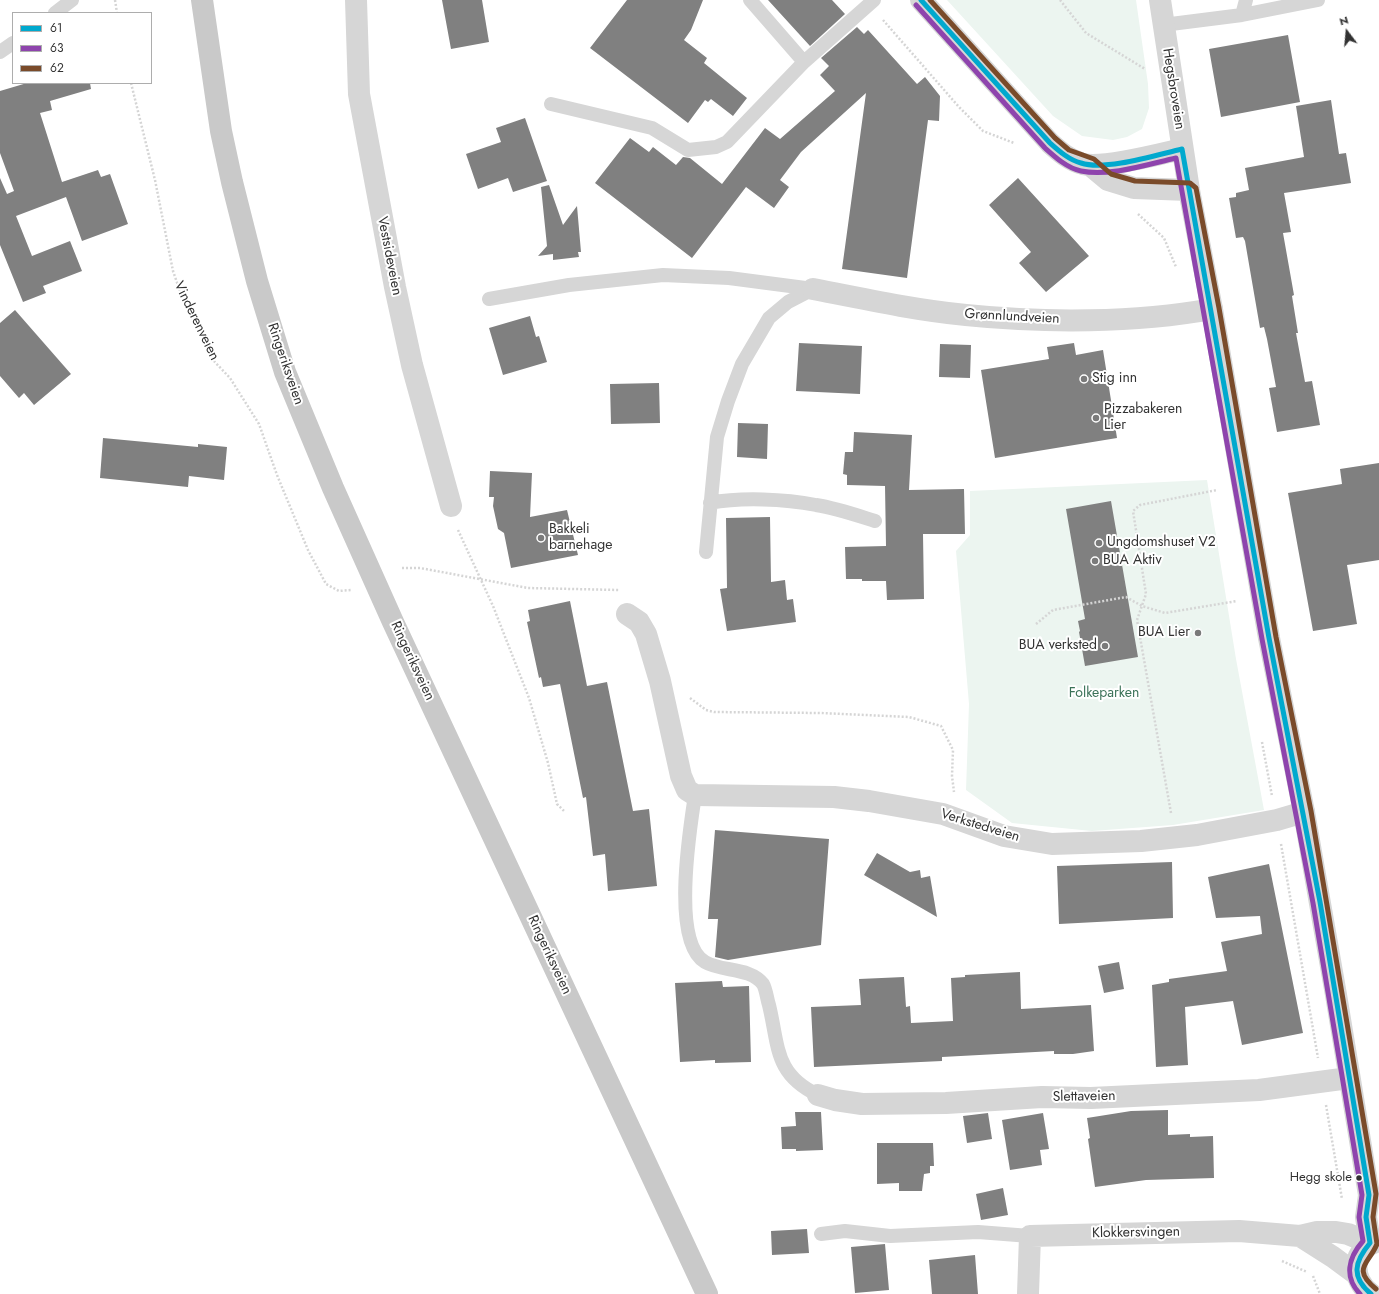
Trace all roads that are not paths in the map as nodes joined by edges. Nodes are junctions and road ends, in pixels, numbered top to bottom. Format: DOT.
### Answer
graph roads {
  1 [pos="72,0"];
  2 [pos="202,0"];
  3 [pos="356,0"];
  4 [pos="750,0"];
  5 [pos="921,0"];
  6 [pos="1160,0"];
  7 [pos="1246,0"];
  8 [pos="1318,0"];
  9 [pos="872,2"];
  10 [pos="56,12"];
  11 [pos="1242,15"];
  12 [pos="1163,25"];
  13 [pos="12,44"];
  14 [pos="0,52"];
  15 [pos="804,62"];
  16 [pos="551,104"];
  17 [pos="1182,149"];
  18 [pos="1090,165"];
  19 [pos="1189,190"];
  20 [pos="813,289"];
  21 [pos="489,299"];
  22 [pos="1212,309"];
  23 [pos="710,503"];
  24 [pos="451,506"];
  25 [pos="875,521"];
  26 [pos="706,552"];
  27 [pos="627,614"];
  28 [pos="699,795"];
  29 [pos="1304,812"];
  30 [pos="1350,1078"];
  31 [pos="818,1095"];
  32 [pos="1374,1202"];
  33 [pos="821,1234"];
  34 [pos="1030,1236"];
  35 [pos="1300,1236"];
  36 [pos="1374,1242"];
  37 [pos="1356,1274"];
  38 [pos="707,1294"];
  39 [pos="1028,1294"];
  40 [pos="1371,1294"];
  1 -- 10 [label="lane"];
  2 -- 38 [label="main road, Ringeriksveien"];
  3 -- 24 [label="street, Vestsideveien"];
  4 -- 15 [label="lane"];
  5 -- 18 [label="street"];
  6 -- 12 [label="street, Hegsbroveien"];
  7 -- 11 [label="lane"];
  8 -- 11 [label="lane"];
  9 -- 15 [label="lane"];
  11 -- 12 [label="lane"];
  12 -- 17 [label="street, Hegsbroveien"];
  13 -- 14 [label="lane"];
  15 -- 16 [label="lane"];
  17 -- 18 [label="street"];
  17 -- 19 [label="street, Hegsbroveien"];
  18 -- 19 [label="street"];
  19 -- 22 [label="street, Hegsbroveien"];
  20 -- 21 [label="lane"];
  20 -- 22 [label="street, Grønnlundveien"];
  20 -- 23 [label="lane"];
  22 -- 29 [label="street, Hegsbroveien"];
  23 -- 25 [label="lane"];
  23 -- 26 [label="lane"];
  27 -- 28 [label="street"];
  28 -- 29 [label="street, Verkstedveien"];
  28 -- 31 [label="lane"];
  29 -- 30 [label="street, Hegsbroveien"];
  30 -- 31 [label="street, Slettaveien"];
  30 -- 32 [label="street, Hegsbroveien"];
  32 -- 36 [label="street, Hegsbroveien"];
  33 -- 34 [label="lane"];
  34 -- 35 [label="street, Klokkersvingen"];
  34 -- 39 [label="street"];
  35 -- 36 [label="street, Klokkersvingen"];
  35 -- 37 [label="street, Klokkersvingen"];
  36 -- 37 [label="street"];
  37 -- 40 [label="street"];
}
